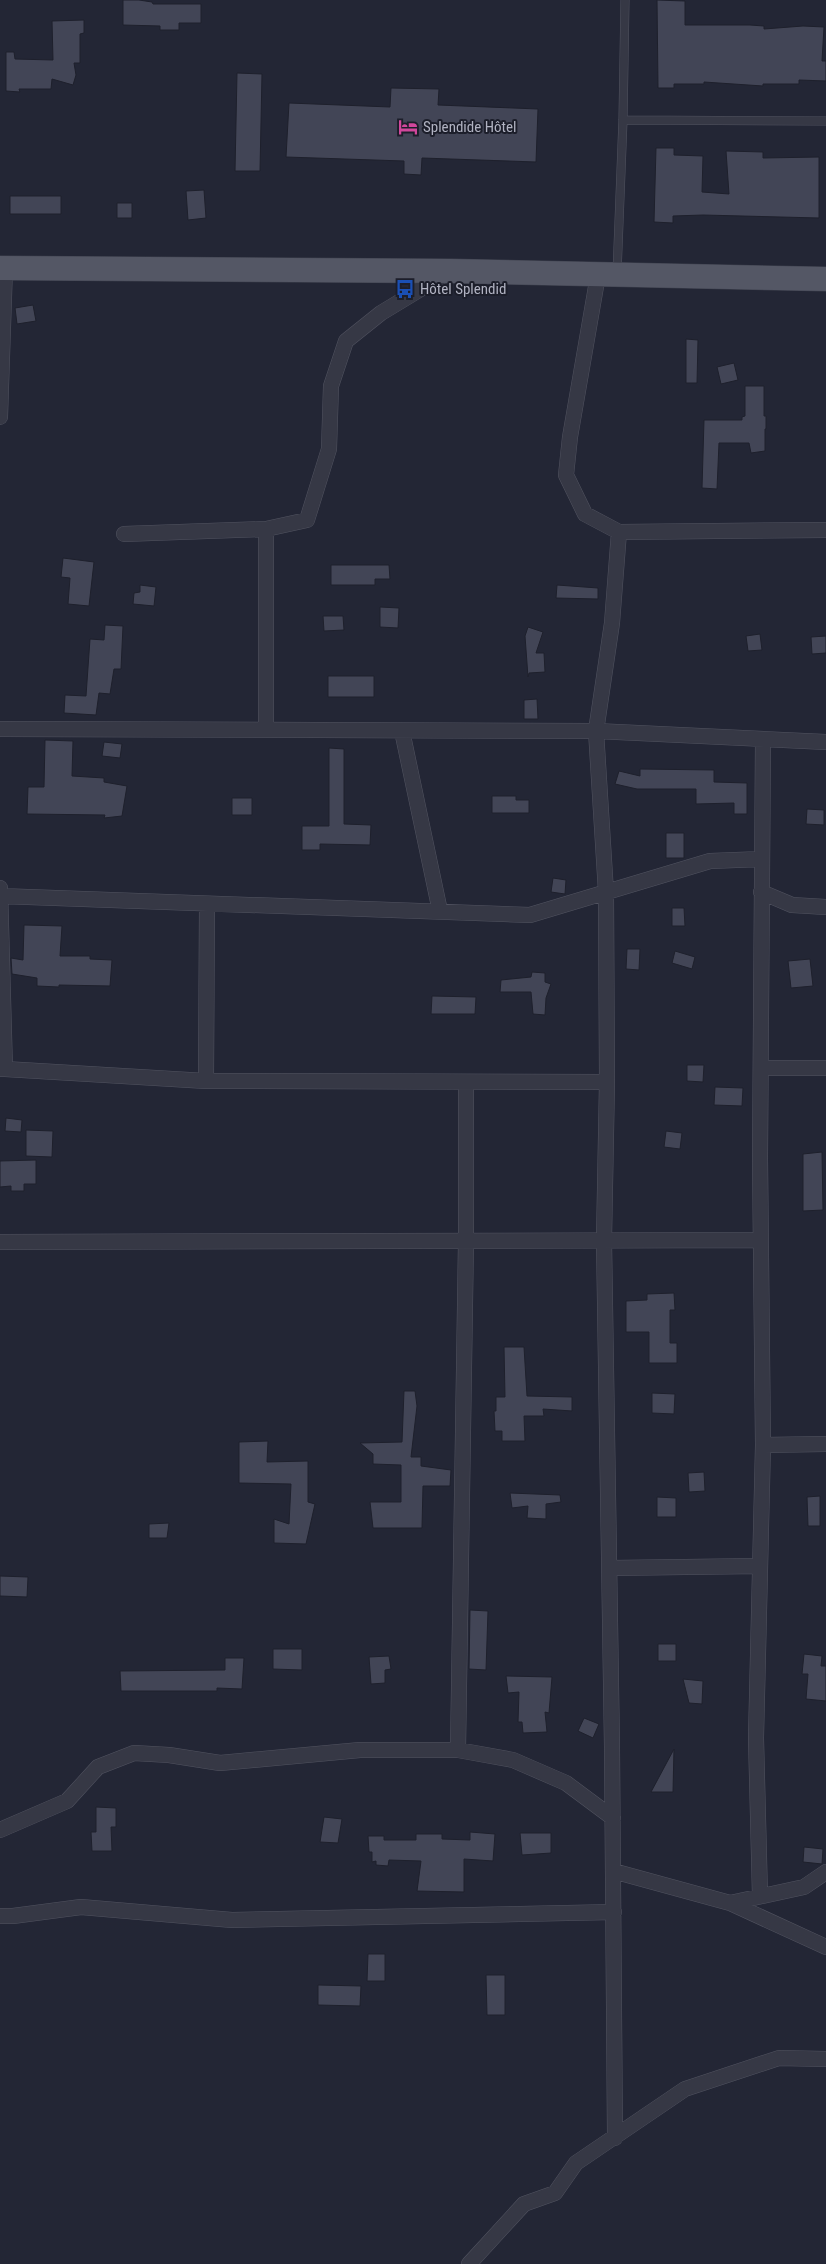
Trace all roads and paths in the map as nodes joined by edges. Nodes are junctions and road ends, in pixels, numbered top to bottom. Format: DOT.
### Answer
graph roads {
  1 [pos="625,0"];
  2 [pos="623,120"];
  3 [pos="826,121"];
  4 [pos="3,268"];
  5 [pos="450,271"];
  6 [pos="607,275"];
  7 [pos="826,279"];
  8 [pos="0,416"];
  9 [pos="266,530"];
  10 [pos="826,530"];
  11 [pos="618,532"];
  12 [pos="124,534"];
  13 [pos="266,728"];
  14 [pos="0,729"];
  15 [pos="596,730"];
  16 [pos="402,731"];
  17 [pos="763,740"];
  18 [pos="826,742"];
  19 [pos="762,859"];
  20 [pos="0,888"];
  21 [pos="606,892"];
  22 [pos="761,892"];
  23 [pos="0,896"];
  24 [pos="207,904"];
  25 [pos="826,907"];
  26 [pos="440,912"];
  27 [pos="760,1068"];
  28 [pos="826,1068"];
  29 [pos="2,1069"];
  30 [pos="206,1081"];
  31 [pos="466,1082"];
  32 [pos="607,1082"];
  33 [pos="604,1240"];
  34 [pos="761,1240"];
  35 [pos="466,1241"];
  36 [pos="0,1242"];
  37 [pos="826,1444"];
  38 [pos="763,1445"];
  39 [pos="760,1566"];
  40 [pos="610,1568"];
  41 [pos="458,1750"];
  42 [pos="613,1818"];
  43 [pos="0,1830"];
  44 [pos="613,1871"];
  45 [pos="826,1872"];
  46 [pos="760,1896"];
  47 [pos="730,1903"];
  48 [pos="614,1912"];
  49 [pos="0,1916"];
  50 [pos="826,1947"];
  51 [pos="826,2060"];
  52 [pos="615,2138"];
  53 [pos="469,2264"];
  1 -- 2 [label="lane"];
  2 -- 3 [label="lane"];
  2 -- 6 [label="lane"];
  4 -- 5 [label="main road"];
  4 -- 8 [label="street"];
  5 -- 6 [label="main road"];
  5 -- 9 [label="street"];
  6 -- 7 [label="main road"];
  6 -- 11 [label="street"];
  9 -- 12 [label="street"];
  9 -- 13 [label="street"];
  10 -- 11 [label="street"];
  11 -- 15 [label="street"];
  13 -- 14 [label="street"];
  13 -- 16 [label="street"];
  15 -- 16 [label="street"];
  15 -- 17 [label="street"];
  15 -- 21 [label="street"];
  16 -- 26 [label="street"];
  17 -- 18 [label="street"];
  17 -- 19 [label="street"];
  19 -- 21 [label="street"];
  19 -- 22 [label="street"];
  20 -- 23 [label="street"];
  21 -- 26 [label="street"];
  21 -- 32 [label="street"];
  22 -- 25 [label="street"];
  22 -- 27 [label="street"];
  23 -- 24 [label="street"];
  23 -- 29 [label="street"];
  24 -- 26 [label="street"];
  24 -- 30 [label="street"];
  27 -- 28 [label="street"];
  27 -- 34 [label="street"];
  29 -- 30 [label="street"];
  30 -- 31 [label="street"];
  31 -- 32 [label="street"];
  31 -- 35 [label="street"];
  32 -- 33 [label="street"];
  33 -- 34 [label="street"];
  33 -- 35 [label="street"];
  33 -- 40 [label="street"];
  34 -- 38 [label="street"];
  35 -- 36 [label="street"];
  35 -- 41 [label="street"];
  37 -- 38 [label="street"];
  38 -- 39 [label="street"];
  39 -- 40 [label="street"];
  39 -- 46 [label="street"];
  40 -- 42 [label="street"];
  41 -- 42 [label="street"];
  41 -- 43 [label="street"];
  42 -- 44 [label="street"];
  44 -- 47 [label="street"];
  44 -- 48 [label="street"];
  45 -- 46 [label="street"];
  46 -- 47 [label="street"];
  47 -- 50 [label="street"];
  48 -- 49 [label="street"];
  48 -- 52 [label="street"];
  51 -- 52 [label="street"];
  52 -- 53 [label="street"];
}
